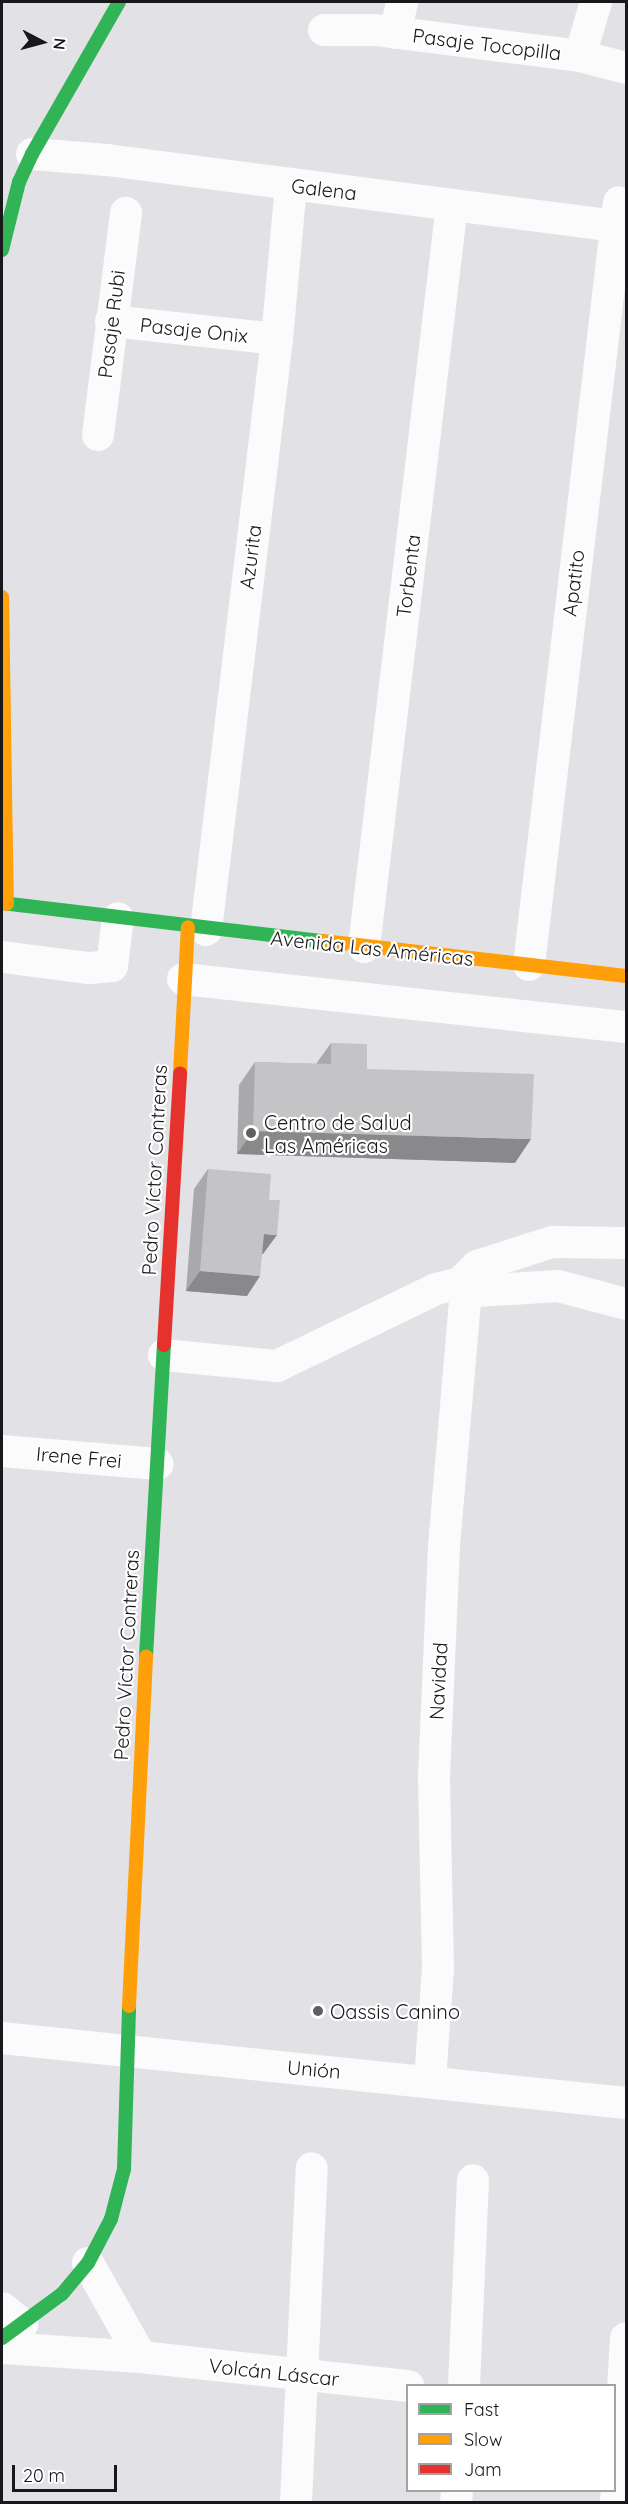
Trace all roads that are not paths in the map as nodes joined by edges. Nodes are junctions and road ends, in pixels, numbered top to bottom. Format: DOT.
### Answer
graph roads {
  1 [pos="119,2"];
  2 [pos="402,2"];
  3 [pos="596,2"];
  4 [pos="324,30"];
  5 [pos="395,33"];
  6 [pos="580,56"];
  7 [pos="627,68"];
  8 [pos="32,154"];
  9 [pos="291,184"];
  10 [pos="452,205"];
  11 [pos="126,213"];
  12 [pos="617,214"];
  13 [pos="2,250"];
  14 [pos="111,321"];
  15 [pos="277,339"];
  16 [pos="98,435"];
  17 [pos="2,597"];
  18 [pos="4,904"];
  19 [pos="118,918"];
  20 [pos="197,929"];
  21 [pos="364,947"];
  22 [pos="2,957"];
  23 [pos="529,965"];
  24 [pos="627,976"];
  25 [pos="183,979"];
  26 [pos="627,1027"];
  27 [pos="627,1243"];
  28 [pos="460,1283"];
  29 [pos="627,1304"];
  30 [pos="164,1355"];
  31 [pos="2,1450"];
  32 [pos="157,1464"];
  33 [pos="2,2038"];
  34 [pos="128,2052"];
  35 [pos="430,2080"];
  36 [pos="627,2103"];
  37 [pos="312,2168"];
  38 [pos="473,2180"];
  39 [pos="88,2263"];
  40 [pos="8,2324"];
  41 [pos="627,2338"];
  42 [pos="2,2348"];
  43 [pos="141,2357"];
  44 [pos="304,2376"];
  45 [pos="464,2384"];
  46 [pos="406,2386"];
  47 [pos="621,2404"];
  48 [pos="296,2502"];
  49 [pos="616,2502"];
  1 -- 8 [label="street"];
  2 -- 5 [label="street, Pasaje Tocopilla"];
  3 -- 6 [label="street, Pasaje Tocopilla"];
  4 -- 5 [label="street, Pasaje Tocopilla"];
  5 -- 6 [label="street, Pasaje Tocopilla"];
  6 -- 7 [label="street, Pasaje Tocopilla"];
  8 -- 9 [label="street, Galena"];
  8 -- 13 [label="street"];
  9 -- 10 [label="street, Galena"];
  9 -- 15 [label="street, Azurita"];
  10 -- 12 [label="street, Galena"];
  10 -- 21 [label="street, Torbenta"];
  11 -- 14 [label="street, Pasaje Rubi"];
  12 -- 23 [label="street, Apatito"];
  14 -- 15 [label="street, Pasaje Onix"];
  14 -- 16 [label="street, Pasaje Rubi"];
  15 -- 20 [label="street, Azurita"];
  17 -- 18 [label="street"];
  18 -- 19 [label="street, Avenida Las Américas"];
  19 -- 20 [label="street, Avenida Las Américas"];
  19 -- 22 [label="street"];
  20 -- 21 [label="street, Avenida Las Américas"];
  20 -- 25 [label="street, Pedro Víctor Contreras"];
  21 -- 23 [label="street, Avenida Las Américas"];
  23 -- 24 [label="street, Avenida Las Américas"];
  25 -- 26 [label="street"];
  25 -- 30 [label="street, Pedro Víctor Contreras"];
  27 -- 28 [label="street"];
  28 -- 29 [label="street"];
  28 -- 30 [label="street"];
  28 -- 35 [label="street, Navidad"];
  30 -- 32 [label="street, Pedro Víctor Contreras"];
  31 -- 32 [label="street, Irene Frei"];
  32 -- 34 [label="street, Pedro Víctor Contreras"];
  33 -- 34 [label="street, Unión"];
  34 -- 35 [label="street, Unión"];
  34 -- 39 [label="street, Pedro Víctor Contreras"];
  35 -- 36 [label="street, Unión"];
  37 -- 44 [label="street"];
  38 -- 45 [label="street"];
  39 -- 40 [label="street, Pedro Víctor Contreras"];
  39 -- 43 [label="street"];
  41 -- 47 [label="street"];
  42 -- 43 [label="street, Volcán Láscar"];
  43 -- 44 [label="street, Volcán Láscar"];
  44 -- 46 [label="street, Volcán Láscar"];
  44 -- 48 [label="street"];
  47 -- 49 [label="street"];
}
